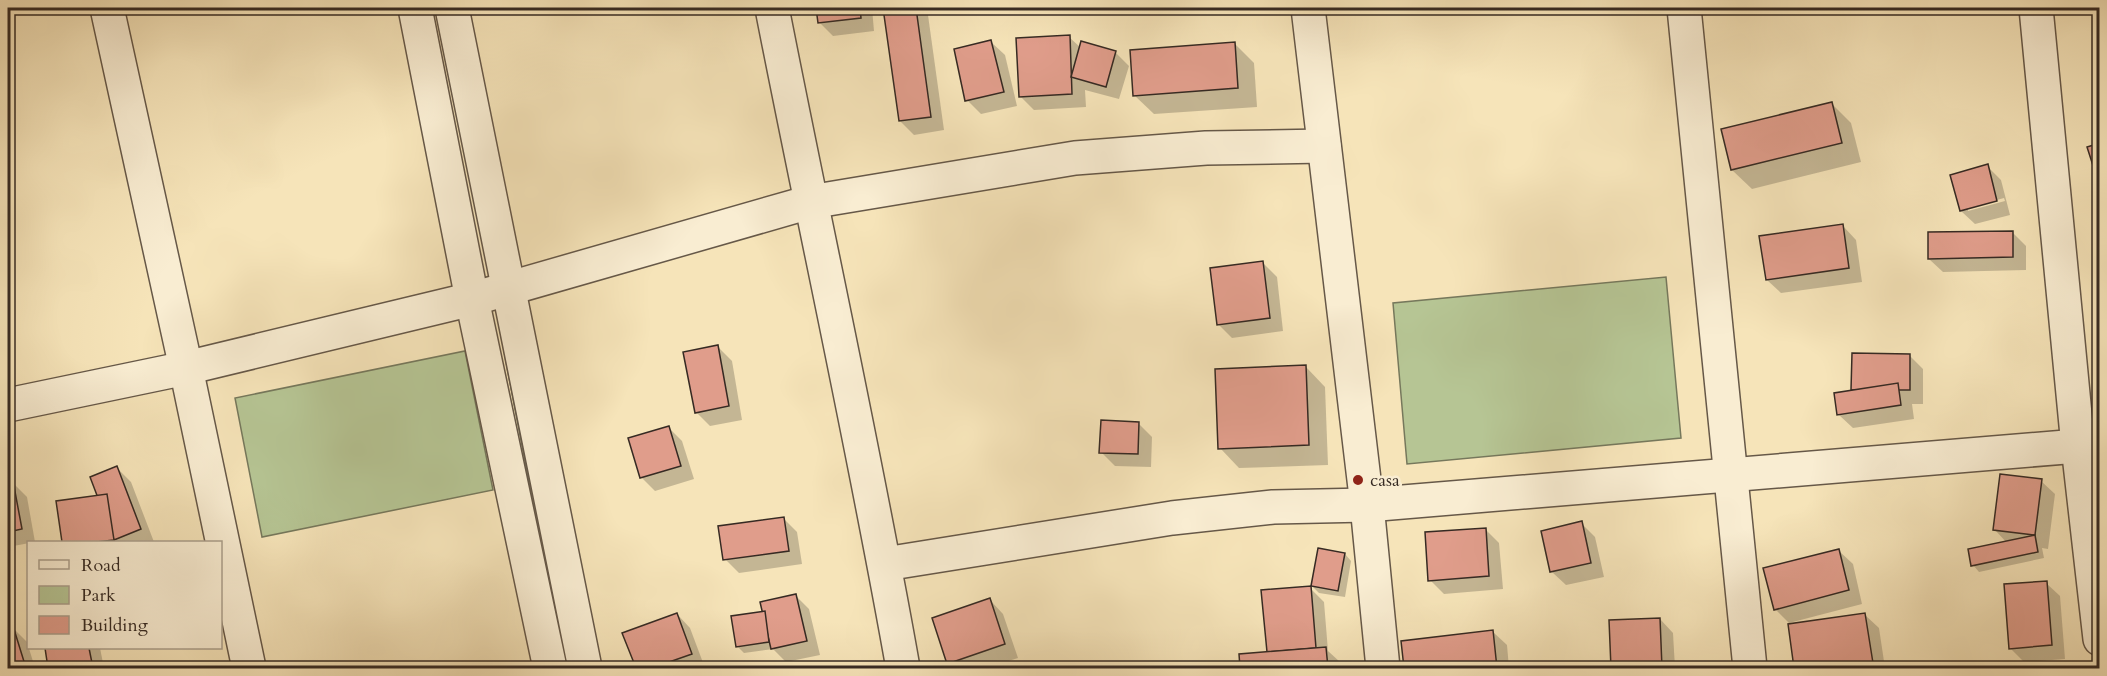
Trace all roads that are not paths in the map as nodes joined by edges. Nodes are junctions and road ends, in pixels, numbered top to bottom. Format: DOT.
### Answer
graph roads {
  1 [pos="107,8"];
  2 [pos="415,8"];
  3 [pos="452,8"];
  4 [pos="772,8"];
  5 [pos="1308,8"];
  6 [pos="1684,8"];
  7 [pos="2036,8"];
  8 [pos="1324,146"];
  9 [pos="810,202"];
  10 [pos="509,288"];
  11 [pos="472,299"];
  12 [pos="186,368"];
  13 [pos="8,405"];
  14 [pos="2078,446"];
  15 [pos="1731,476"];
  16 [pos="2092,499"];
  17 [pos="1367,505"];
  18 [pos="885,564"];
  19 [pos="2100,639"];
  20 [pos="575,666"];
  21 [pos="249,669"];
  22 [pos="550,669"];
  23 [pos="903,669"];
  24 [pos="1383,669"];
  25 [pos="1750,669"];
  1 -- 12 [label="street"];
  2 -- 11 [label="street"];
  3 -- 10 [label="street"];
  4 -- 9 [label="street"];
  5 -- 8 [label="street"];
  6 -- 15 [label="street"];
  7 -- 14 [label="street"];
  8 -- 9 [label="street"];
  8 -- 17 [label="street"];
  9 -- 10 [label="street"];
  9 -- 18 [label="street"];
  10 -- 11 [label="street"];
  10 -- 20 [label="street"];
  11 -- 12 [label="street"];
  11 -- 22 [label="street"];
  12 -- 13 [label="street"];
  12 -- 21 [label="street"];
  14 -- 15 [label="street"];
  14 -- 16 [label="street"];
  15 -- 17 [label="street"];
  15 -- 25 [label="street"];
  16 -- 19 [label="street"];
  17 -- 18 [label="street"];
  17 -- 24 [label="street"];
  18 -- 23 [label="street"];
}
